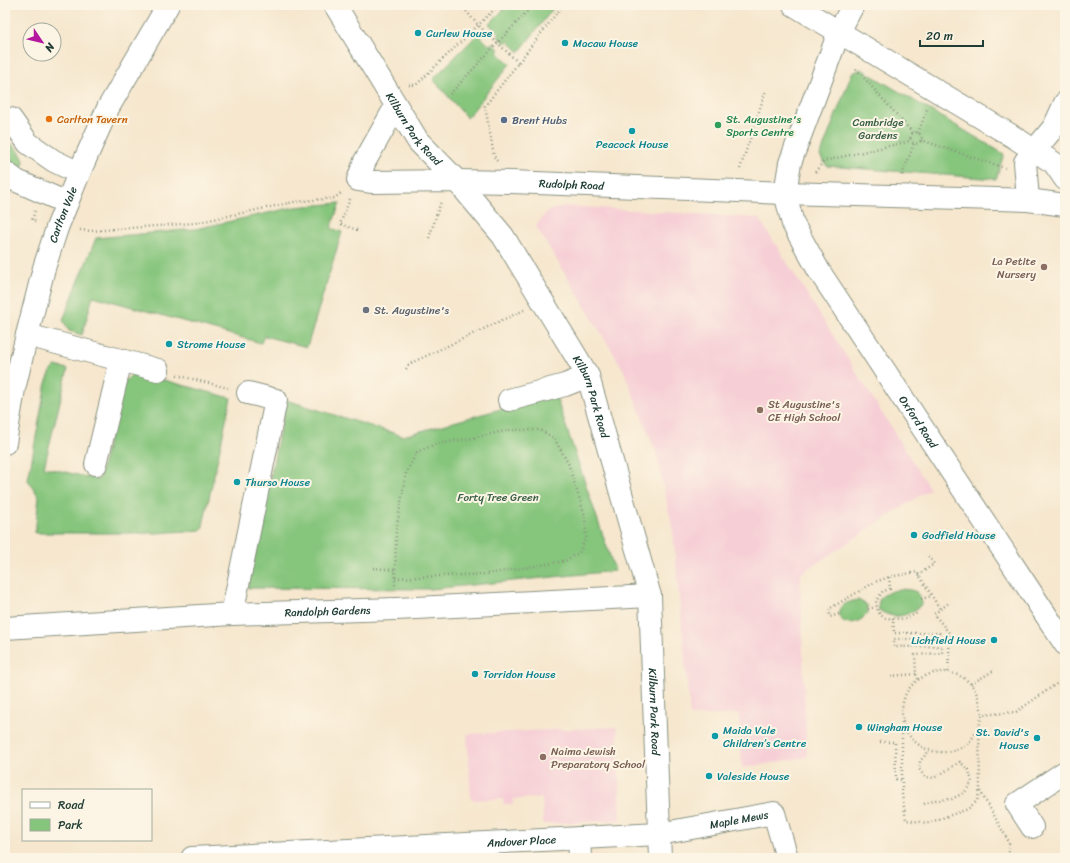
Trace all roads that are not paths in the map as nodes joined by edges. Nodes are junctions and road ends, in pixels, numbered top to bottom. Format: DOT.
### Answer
graph roads {
  1 [pos="168,5"];
  2 [pos="335,5"];
  3 [pos="794,5"];
  4 [pos="853,5"];
  5 [pos="839,32"];
  6 [pos="390,97"];
  7 [pos="1065,103"];
  8 [pos="11,119"];
  9 [pos="1034,150"];
  10 [pos="5,172"];
  11 [pos="79,173"];
  12 [pos="1065,178"];
  13 [pos="458,181"];
  14 [pos="785,193"];
  15 [pos="1028,200"];
  16 [pos="68,203"];
  17 [pos="1065,205"];
  18 [pos="27,335"];
  19 [pos="121,360"];
  20 [pos="158,370"];
  21 [pos="588,376"];
  22 [pos="240,391"];
  23 [pos="509,400"];
  24 [pos="5,443"];
  25 [pos="96,464"];
  26 [pos="650,596"];
  27 [pos="232,614"];
  28 [pos="5,628"];
  29 [pos="1065,644"];
  30 [pos="1065,772"];
  31 [pos="1032,827"];
  32 [pos="659,834"];
  33 [pos="579,848"];
  34 [pos="438,852"];
  35 [pos="192,858"];
  36 [pos="660,858"];
  37 [pos="787,858"];
  1 -- 11 [label="street, Carlton Vale"];
  2 -- 6 [label="street, Kilburn Park Road"];
  3 -- 5 [label="street"];
  4 -- 5 [label="street"];
  5 -- 9 [label="street"];
  5 -- 14 [label="street"];
  6 -- 13 [label="street, Kilburn Park Road"];
  6 -- 13 [label="street, Rudolph Road"];
  7 -- 9 [label="street"];
  8 -- 11 [label="street"];
  9 -- 12 [label="street"];
  9 -- 15 [label="street"];
  10 -- 16 [label="street"];
  11 -- 16 [label="street, Carlton Vale"];
  13 -- 14 [label="street, Rudolph Road"];
  13 -- 21 [label="street, Kilburn Park Road"];
  14 -- 15 [label="street"];
  14 -- 29 [label="street, Oxford Road"];
  15 -- 17 [label="street"];
  16 -- 18 [label="street, Carlton Vale"];
  18 -- 19 [label="street"];
  18 -- 24 [label="street, Carlton Vale"];
  19 -- 20 [label="street"];
  19 -- 25 [label="street"];
  21 -- 23 [label="street"];
  21 -- 26 [label="street, Kilburn Park Road"];
  22 -- 27 [label="street"];
  26 -- 27 [label="street, Randolph Gardens"];
  26 -- 32 [label="street, Kilburn Park Road"];
  27 -- 28 [label="street, Randolph Gardens"];
  30 -- 31 [label="street"];
  32 -- 33 [label="street, Andover Place"];
  32 -- 36 [label="street, Kilburn Park Road"];
  32 -- 37 [label="street, Maple Mews"];
  33 -- 34 [label="street, Andover Place"];
  34 -- 35 [label="street, Andover Place"];
}
